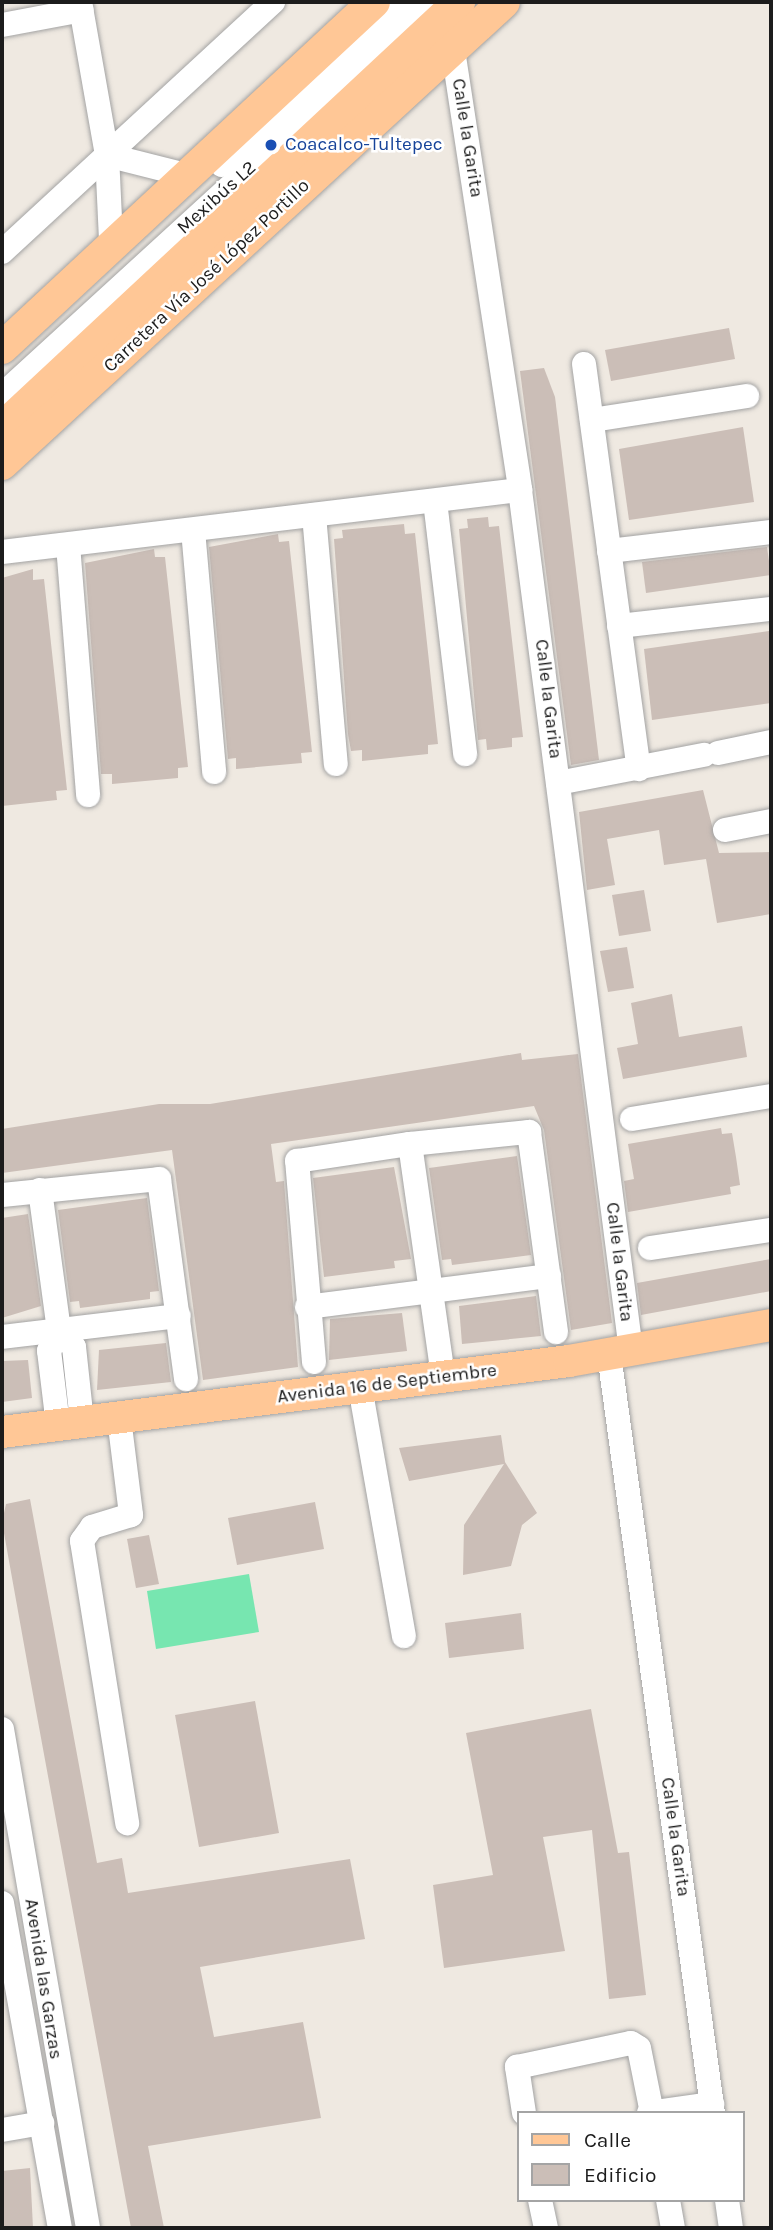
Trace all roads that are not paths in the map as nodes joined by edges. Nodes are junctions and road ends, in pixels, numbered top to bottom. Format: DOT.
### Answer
graph roads {
  1 [pos="273,2"];
  2 [pos="374,2"];
  3 [pos="406,2"];
  4 [pos="432,2"];
  5 [pos="459,2"];
  6 [pos="504,2"];
  7 [pos="81,6"];
  8 [pos="2,25"];
  9 [pos="453,50"];
  10 [pos="107,155"];
  11 [pos="182,174"];
  12 [pos="111,241"];
  13 [pos="2,252"];
  14 [pos="2,348"];
  15 [pos="584,364"];
  16 [pos="2,366"];
  17 [pos="2,395"];
  18 [pos="747,396"];
  19 [pos="592,420"];
  20 [pos="2,428"];
  21 [pos="2,464"];
  22 [pos="520,491"];
  23 [pos="435,501"];
  24 [pos="314,515"];
  25 [pos="193,530"];
  26 [pos="771,532"];
  27 [pos="68,544"];
  28 [pos="609,551"];
  29 [pos="2,552"];
  30 [pos="771,608"];
  31 [pos="619,625"];
  32 [pos="771,742"];
  33 [pos="465,754"];
  34 [pos="336,764"];
  35 [pos="639,769"];
  36 [pos="214,772"];
  37 [pos="558,783"];
  38 [pos="88,795"];
  39 [pos="771,821"];
  40 [pos="725,830"];
  41 [pos="771,1096"];
  42 [pos="632,1119"];
  43 [pos="410,1144"];
  44 [pos="40,1190"];
  45 [pos="2,1195"];
  46 [pos="771,1230"];
  47 [pos="650,1248"];
  48 [pos="550,1276"];
  49 [pos="431,1293"];
  50 [pos="307,1307"];
  51 [pos="179,1316"];
  52 [pos="771,1325"];
  53 [pos="59,1331"];
  54 [pos="556,1332"];
  55 [pos="2,1338"];
  56 [pos="620,1352"];
  57 [pos="314,1362"];
  58 [pos="443,1377"];
  59 [pos="186,1379"];
  60 [pos="360,1387"];
  61 [pos="119,1418"];
  62 [pos="70,1423"];
  63 [pos="2,1432"];
  64 [pos="404,1636"];
  65 [pos="2,1729"];
  66 [pos="127,1823"];
  67 [pos="2,1903"];
  68 [pos="8,1982"];
  69 [pos="44,2063"];
  70 [pos="713,2108"];
  71 [pos="524,2111"];
  72 [pos="651,2111"];
  73 [pos="676,2111"];
  74 [pos="42,2123"];
  75 [pos="2,2130"];
  76 [pos="540,2202"];
  77 [pos="668,2202"];
  78 [pos="727,2202"];
  79 [pos="60,2228"];
  80 [pos="88,2228"];
  81 [pos="546,2228"];
  82 [pos="673,2228"];
  83 [pos="731,2228"];
  1 -- 10 [label="street"];
  2 -- 11 [label="main road"];
  3 -- 16 [label="street, Mexibús L2"];
  4 -- 17 [label="street, Mexibús L2"];
  5 -- 20 [label="main road"];
  6 -- 9 [label="main road, Carretera Vía José López Portillo"];
  7 -- 8 [label="street"];
  7 -- 10 [label="street"];
  9 -- 21 [label="main road, Carretera Vía José López Portillo"];
  9 -- 22 [label="street, Calle la Garita"];
  10 -- 11 [label="street"];
  10 -- 12 [label="street"];
  10 -- 13 [label="street"];
  11 -- 12 [label="main road"];
  12 -- 14 [label="main road"];
  15 -- 19 [label="street"];
  18 -- 19 [label="street"];
  19 -- 28 [label="street"];
  22 -- 23 [label="street"];
  22 -- 37 [label="street, Calle la Garita"];
  23 -- 24 [label="street"];
  23 -- 33 [label="street"];
  24 -- 25 [label="street"];
  24 -- 34 [label="street"];
  25 -- 27 [label="street"];
  25 -- 36 [label="street"];
  26 -- 28 [label="street"];
  27 -- 29 [label="street"];
  27 -- 38 [label="street"];
  28 -- 31 [label="street"];
  30 -- 31 [label="street"];
  31 -- 35 [label="street"];
  32 -- 35 [label="street"];
  35 -- 37 [label="street"];
  37 -- 56 [label="street, Calle la Garita"];
  39 -- 40 [label="street"];
  41 -- 42 [label="street"];
  43 -- 48 [label="street"];
  43 -- 49 [label="street"];
  43 -- 50 [label="street"];
  44 -- 45 [label="street"];
  44 -- 51 [label="street"];
  44 -- 53 [label="street"];
  46 -- 47 [label="street"];
  48 -- 49 [label="street"];
  48 -- 54 [label="street"];
  49 -- 50 [label="street"];
  49 -- 58 [label="street"];
  50 -- 57 [label="street"];
  51 -- 53 [label="street"];
  51 -- 59 [label="street"];
  52 -- 56 [label="main road, Avenida 16 de Septiembre"];
  53 -- 55 [label="street"];
  53 -- 62 [label="street"];
  56 -- 58 [label="main road, Avenida 16 de Septiembre"];
  56 -- 70 [label="street, Calle la Garita"];
  58 -- 60 [label="main road, Avenida 16 de Septiembre"];
  60 -- 61 [label="main road, Avenida 16 de Septiembre"];
  60 -- 64 [label="street"];
  61 -- 62 [label="main road, Avenida 16 de Septiembre"];
  61 -- 66 [label="street"];
  62 -- 63 [label="main road, Avenida 16 de Septiembre"];
  65 -- 69 [label="street, Avenida las Garzas"];
  67 -- 68 [label="street, Avenida las Garzas"];
  68 -- 69 [label="street, Avenida las Garzas"];
  69 -- 74 [label="street, Avenida las Garzas"];
  69 -- 80 [label="street, Avenida las Garzas"];
  70 -- 73 [label="street"];
  71 -- 72 [label="street"];
  74 -- 75 [label="street"];
  74 -- 79 [label="street, Avenida las Garzas"];
  76 -- 81 [label="street"];
  77 -- 82 [label="street"];
  78 -- 83 [label="street"];
}
